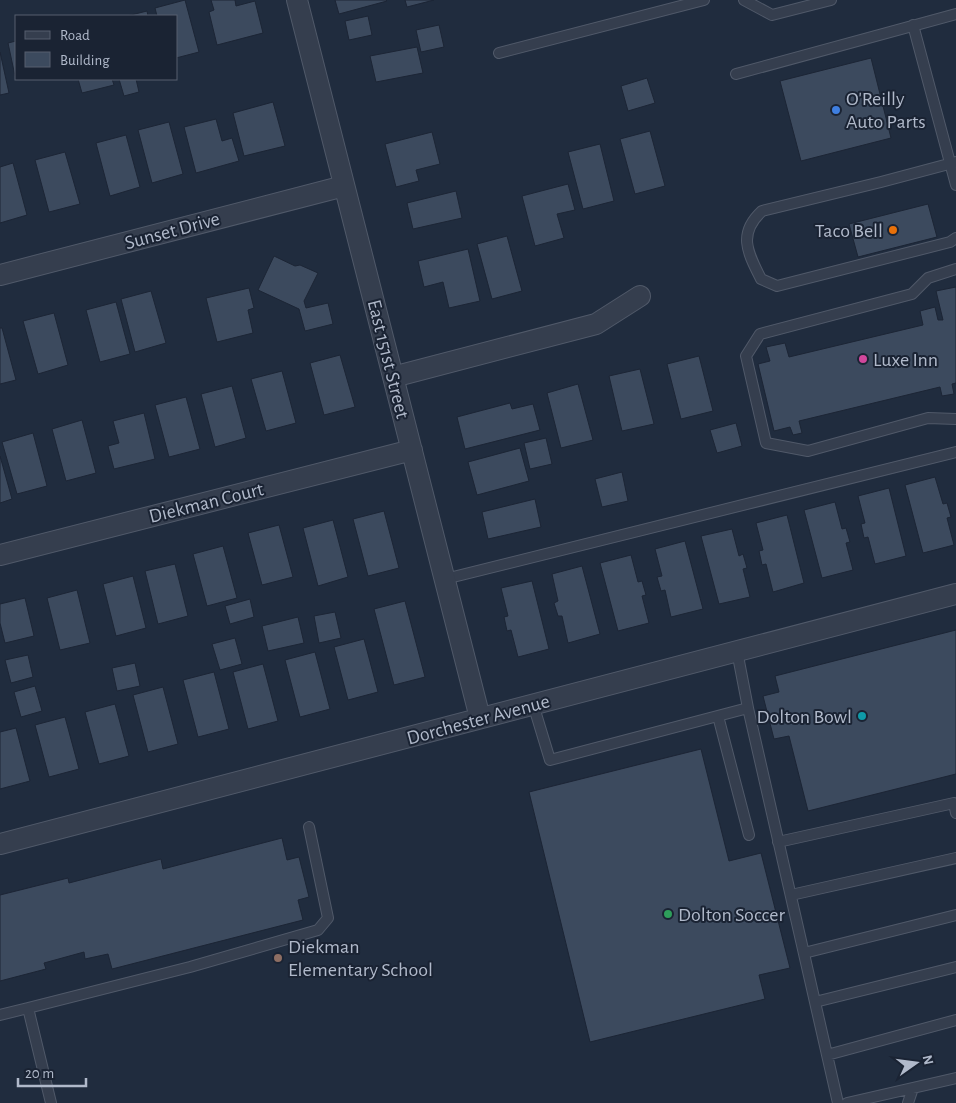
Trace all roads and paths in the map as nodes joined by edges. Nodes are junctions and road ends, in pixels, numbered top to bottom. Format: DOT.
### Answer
graph roads {
  1 [pos="297,0"];
  2 [pos="704,0"];
  3 [pos="744,0"];
  4 [pos="831,0"];
  5 [pos="956,14"];
  6 [pos="913,26"];
  7 [pos="499,53"];
  8 [pos="736,74"];
  9 [pos="953,162"];
  10 [pos="956,185"];
  11 [pos="344,186"];
  12 [pos="956,238"];
  13 [pos="956,269"];
  14 [pos="0,275"];
  15 [pos="640,296"];
  16 [pos="393,377"];
  17 [pos="956,419"];
  18 [pos="412,450"];
  19 [pos="956,452"];
  20 [pos="0,555"];
  21 [pos="445,579"];
  22 [pos="956,594"];
  23 [pos="737,651"];
  24 [pos="534,704"];
  25 [pos="748,708"];
  26 [pos="718,716"];
  27 [pos="480,718"];
  28 [pos="956,813"];
  29 [pos="309,827"];
  30 [pos="749,835"];
  31 [pos="778,842"];
  32 [pos="0,844"];
  33 [pos="956,858"];
  34 [pos="790,895"];
  35 [pos="956,914"];
  36 [pos="804,953"];
  37 [pos="956,968"];
  38 [pos="815,1002"];
  39 [pos="28,1008"];
  40 [pos="0,1015"];
  41 [pos="956,1020"];
  42 [pos="827,1055"];
  43 [pos="956,1078"];
  44 [pos="913,1088"];
  45 [pos="51,1103"];
  46 [pos="838,1103"];
  47 [pos="847,1103"];
  48 [pos="908,1103"];
  1 -- 11 [label="street, East 151st Street"];
  2 -- 7 [label="lane"];
  3 -- 4 [label="lane"];
  5 -- 6 [label="lane"];
  6 -- 8 [label="lane"];
  6 -- 9 [label="lane"];
  9 -- 10 [label="lane"];
  9 -- 12 [label="lane"];
  11 -- 14 [label="street, Sunset Drive"];
  11 -- 16 [label="street, East 151st Street"];
  13 -- 17 [label="lane"];
  15 -- 16 [label="street"];
  16 -- 18 [label="street, East 151st Street"];
  18 -- 20 [label="street, Diekman Court"];
  18 -- 21 [label="street, East 151st Street"];
  19 -- 21 [label="lane"];
  21 -- 27 [label="street, East 151st Street"];
  22 -- 23 [label="street, Dorchester Avenue"];
  23 -- 24 [label="street, Dorchester Avenue"];
  23 -- 25 [label="lane"];
  24 -- 26 [label="lane"];
  24 -- 27 [label="street, Dorchester Avenue"];
  25 -- 26 [label="lane"];
  25 -- 31 [label="lane"];
  26 -- 30 [label="lane"];
  27 -- 32 [label="street, Dorchester Avenue"];
  28 -- 31 [label="lane"];
  29 -- 39 [label="lane"];
  31 -- 34 [label="lane"];
  33 -- 34 [label="lane"];
  34 -- 36 [label="lane"];
  35 -- 36 [label="lane"];
  36 -- 38 [label="lane"];
  37 -- 38 [label="lane"];
  38 -- 42 [label="lane"];
  39 -- 40 [label="lane"];
  39 -- 45 [label="lane"];
  41 -- 42 [label="lane"];
  42 -- 46 [label="lane"];
  43 -- 44 [label="lane"];
  44 -- 47 [label="lane"];
  44 -- 48 [label="lane"];
}
